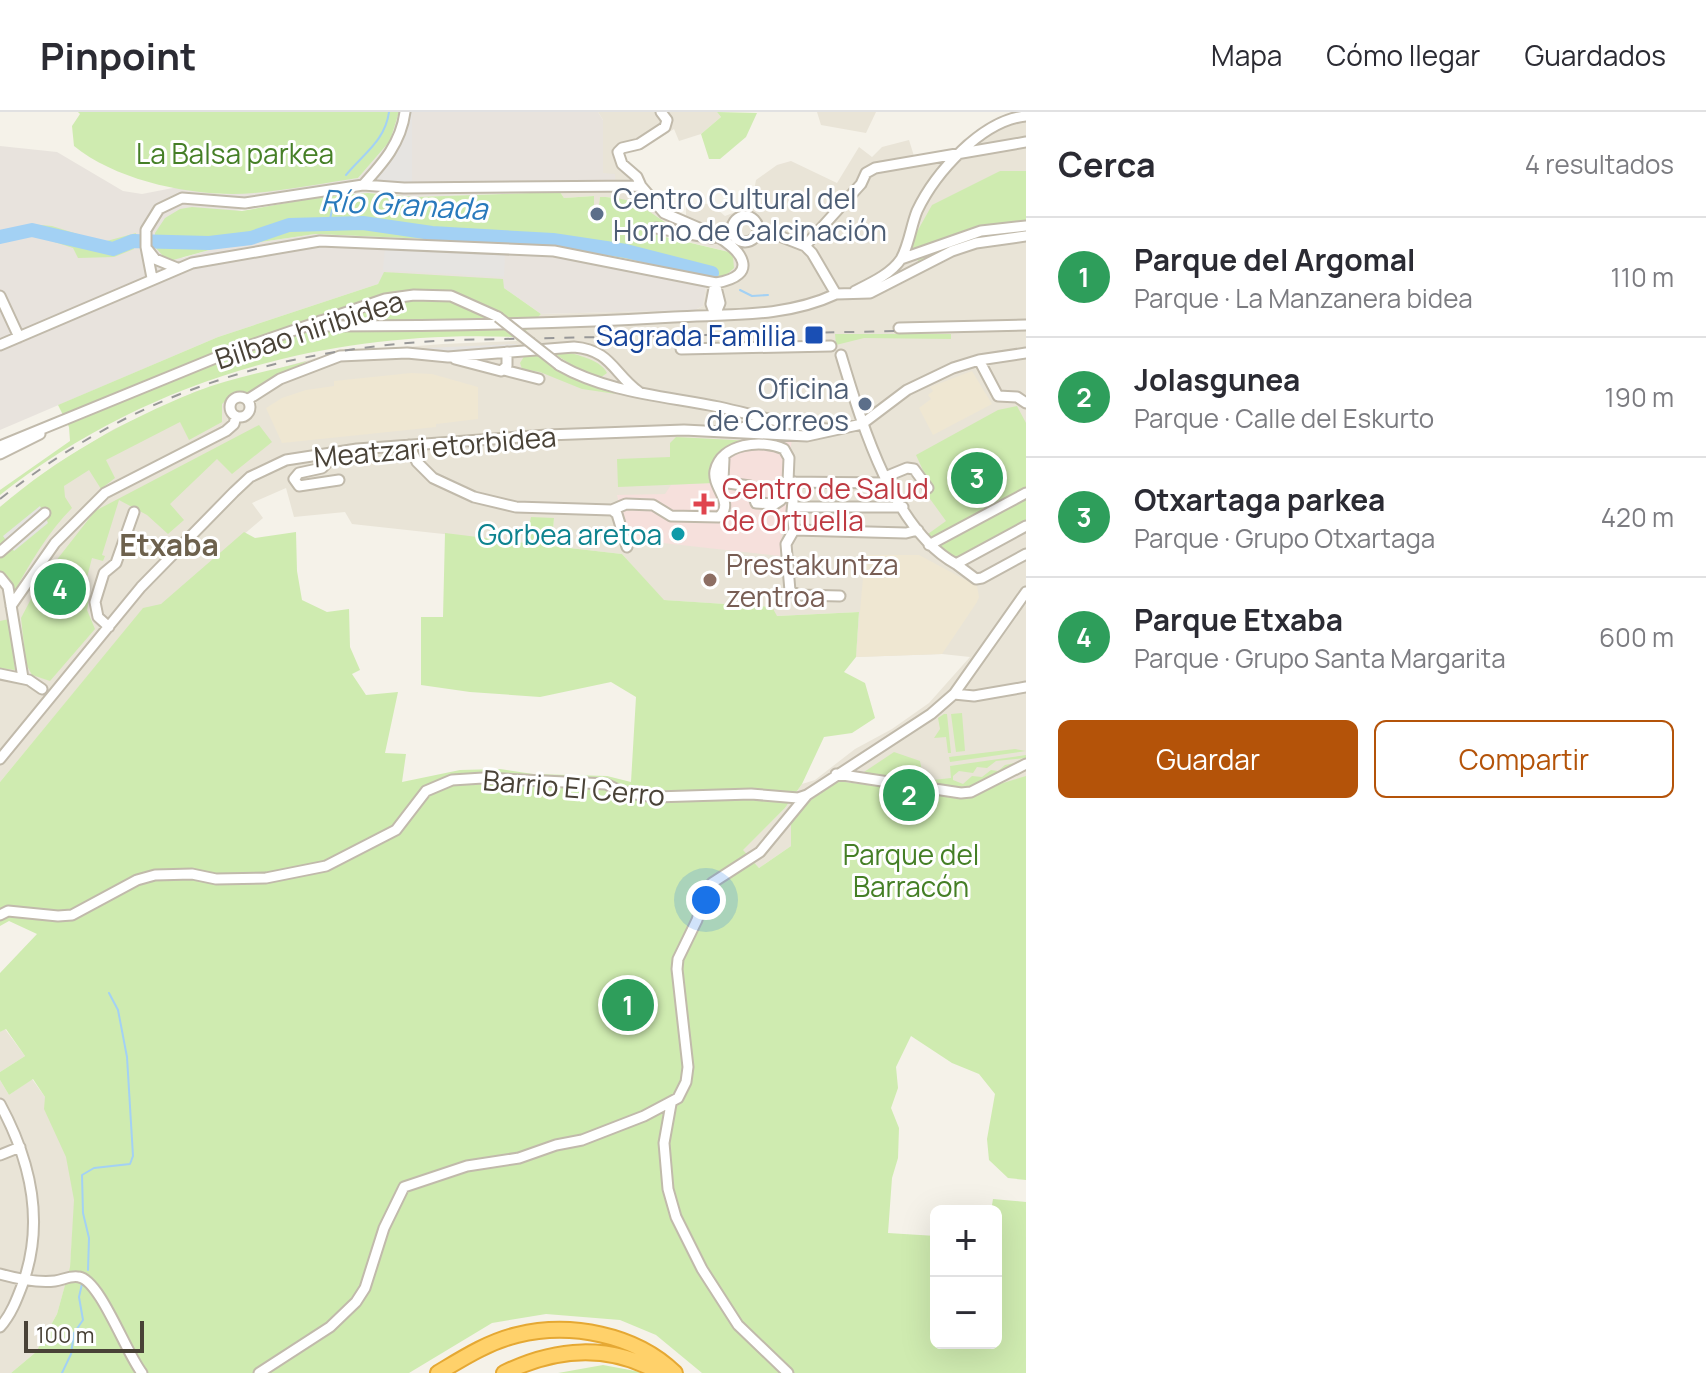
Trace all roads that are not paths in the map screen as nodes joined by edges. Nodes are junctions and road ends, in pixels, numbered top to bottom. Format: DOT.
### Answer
graph roads {
  1 [pos="405,112"];
  2 [pos="661,112"];
  3 [pos="1026,116"];
  4 [pos="1026,142"];
  5 [pos="958,154"];
  6 [pos="363,185"];
  7 [pos="641,186"];
  8 [pos="1026,226"];
  9 [pos="656,228"];
  10 [pos="732,230"];
  11 [pos="758,231"];
  12 [pos="715,235"];
  13 [pos="1026,236"];
  14 [pos="805,246"];
  15 [pos="146,247"];
  16 [pos="901,259"];
  17 [pos="177,268"];
  18 [pos="152,278"];
  19 [pos="732,279"];
  20 [pos="709,282"];
  21 [pos="852,292"];
  22 [pos="836,294"];
  23 [pos="0,296"];
  24 [pos="716,299"];
  25 [pos="728,313"];
  26 [pos="715,315"];
  27 [pos="689,317"];
  28 [pos="320,321"];
  29 [pos="1026,325"];
  30 [pos="899,328"];
  31 [pos="19,337"];
  32 [pos="0,345"];
  33 [pos="831,346"];
  34 [pos="681,349"];
  35 [pos="507,352"];
  36 [pos="1026,353"];
  37 [pos="841,355"];
  38 [pos="448,357"];
  39 [pos="979,360"];
  40 [pos="504,370"];
  41 [pos="619,371"];
  42 [pos="539,379"];
  43 [pos="599,384"];
  44 [pos="140,388"];
  45 [pos="639,392"];
  46 [pos="1026,403"];
  47 [pos="742,413"];
  48 [pos="758,418"];
  49 [pos="862,424"];
  50 [pos="742,428"];
  51 [pos="836,430"];
  52 [pos="729,434"];
  53 [pos="759,440"];
  54 [pos="427,443"];
  55 [pos="0,444"];
  56 [pos="409,445"];
  57 [pos="337,453"];
  58 [pos="0,454"];
  59 [pos="724,459"];
  60 [pos="425,469"];
  61 [pos="339,480"];
  62 [pos="886,480"];
  63 [pos="792,482"];
  64 [pos="928,488"];
  65 [pos="1026,493"];
  66 [pos="795,507"];
  67 [pos="903,507"];
  68 [pos="612,510"];
  69 [pos="134,512"];
  70 [pos="45,513"];
  71 [pos="1026,526"];
  72 [pos="794,530"];
  73 [pos="918,530"];
  74 [pos="929,545"];
  75 [pos="627,547"];
  76 [pos="0,552"];
  77 [pos="1026,554"];
  78 [pos="956,564"];
  79 [pos="0,577"];
  80 [pos="1026,592"];
  81 [pos="840,596"];
  82 [pos="11,606"];
  83 [pos="109,627"];
  84 [pos="0,674"];
  85 [pos="23,678"];
  86 [pos="1026,687"];
  87 [pos="46,694"];
  88 [pos="954,694"];
  89 [pos="0,759"];
  90 [pos="1026,764"];
  91 [pos="836,774"];
  92 [pos="807,795"];
  93 [pos="0,915"];
  94 [pos="0,1104"];
  95 [pos="671,1104"];
  96 [pos="20,1147"];
  97 [pos="0,1155"];
  98 [pos="0,1274"];
  99 [pos="24,1280"];
  100 [pos="0,1327"];
  101 [pos="142,1373"];
  102 [pos="259,1373"];
  103 [pos="438,1373"];
  104 [pos="504,1373"];
  105 [pos="660,1373"];
  106 [pos="675,1373"];
  107 [pos="788,1373"];
  1 -- 6 [label="street"];
  2 -- 7 [label="street"];
  3 -- 5 [label="street"];
  4 -- 5 [label="street"];
  5 -- 14 [label="street"];
  5 -- 16 [label="street"];
  6 -- 7 [label="street"];
  6 -- 15 [label="street"];
  7 -- 12 [label="street"];
  8 -- 16 [label="street"];
  9 -- 12 [label="street"];
  10 -- 11 [label="street"];
  10 -- 11 [label="street"];
  10 -- 12 [label="street"];
  11 -- 14 [label="street"];
  12 -- 19 [label="street"];
  13 -- 21 [label="street"];
  14 -- 22 [label="street"];
  15 -- 17 [label="street"];
  15 -- 18 [label="street"];
  16 -- 21 [label="street"];
  17 -- 18 [label="street"];
  17 -- 20 [label="street"];
  18 -- 31 [label="street"];
  19 -- 20 [label="street"];
  19 -- 24 [label="street"];
  20 -- 24 [label="street"];
  21 -- 22 [label="street"];
  22 -- 25 [label="street"];
  23 -- 31 [label="street"];
  24 -- 25 [label="street"];
  24 -- 26 [label="street"];
  24 -- 27 [label="street"];
  25 -- 26 [label="street"];
  26 -- 27 [label="street"];
  27 -- 28 [label="street"];
  28 -- 43 [label="street, Bilbao hiribidea, bridge"];
  28 -- 44 [label="street, Bilbao hiribidea"];
  29 -- 30 [label="street"];
  31 -- 32 [label="street"];
  33 -- 34 [label="street"];
  35 -- 38 [label="street"];
  35 -- 40 [label="street"];
  35 -- 41 [label="street"];
  36 -- 39 [label="street"];
  37 -- 49 [label="street"];
  38 -- 40 [label="street"];
  38 -- 82 [label="street"];
  39 -- 46 [label="street"];
  39 -- 49 [label="street"];
  40 -- 42 [label="street"];
  41 -- 43 [label="street"];
  41 -- 45 [label="street"];
  43 -- 45 [label="street, Bilbao hiribidea"];
  44 -- 55 [label="street, Bilbao hiribidea"];
  44 -- 58 [label="street, Bilbao hiribidea"];
  45 -- 47 [label="street, Bilbao hiribidea"];
  47 -- 48 [label="street, Bilbao hiribidea"];
  47 -- 50 [label="street"];
  48 -- 50 [label="street"];
  48 -- 51 [label="street, Bilbao hiribidea"];
  48 -- 53 [label="street"];
  49 -- 51 [label="street"];
  49 -- 62 [label="street"];
  50 -- 52 [label="street"];
  51 -- 53 [label="street, Meatzari etorbidea"];
  52 -- 53 [label="street, Meatzari etorbidea"];
  52 -- 54 [label="street, Meatzari etorbidea"];
  53 -- 59 [label="street"];
  53 -- 63 [label="street"];
  54 -- 56 [label="street, Meatzari etorbidea"];
  54 -- 60 [label="street"];
  56 -- 57 [label="street, Meatzari etorbidea"];
  56 -- 60 [label="street"];
  57 -- 61 [label="street"];
  57 -- 83 [label="street, Meatzari etorbidea"];
  59 -- 63 [label="street"];
  59 -- 68 [label="street"];
  60 -- 68 [label="street"];
  62 -- 63 [label="street"];
  62 -- 64 [label="street"];
  62 -- 67 [label="street"];
  63 -- 66 [label="street"];
  65 -- 74 [label="street"];
  66 -- 67 [label="street"];
  66 -- 72 [label="street"];
  67 -- 73 [label="street"];
  68 -- 75 [label="street"];
  69 -- 83 [label="street"];
  70 -- 76 [label="street"];
  71 -- 78 [label="street"];
  72 -- 73 [label="street"];
  72 -- 81 [label="street"];
  73 -- 74 [label="street"];
  74 -- 78 [label="street"];
  77 -- 78 [label="street"];
  79 -- 82 [label="street"];
  80 -- 88 [label="street"];
  82 -- 85 [label="street"];
  83 -- 87 [label="street, Meatzari etorbidea"];
  84 -- 85 [label="street"];
  85 -- 87 [label="street"];
  86 -- 88 [label="street"];
  87 -- 89 [label="street"];
  88 -- 91 [label="street"];
  90 -- 91 [label="street"];
  91 -- 92 [label="street"];
  92 -- 93 [label="street, Barrio El Cerro"];
  92 -- 95 [label="street"];
  94 -- 96 [label="street"];
  95 -- 102 [label="street"];
  95 -- 107 [label="street"];
  96 -- 97 [label="street"];
  96 -- 99 [label="street"];
  98 -- 99 [label="street"];
  99 -- 100 [label="street"];
  99 -- 101 [label="street"];
  103 -- 106 [label="highway"];
  104 -- 105 [label="highway"];
}
